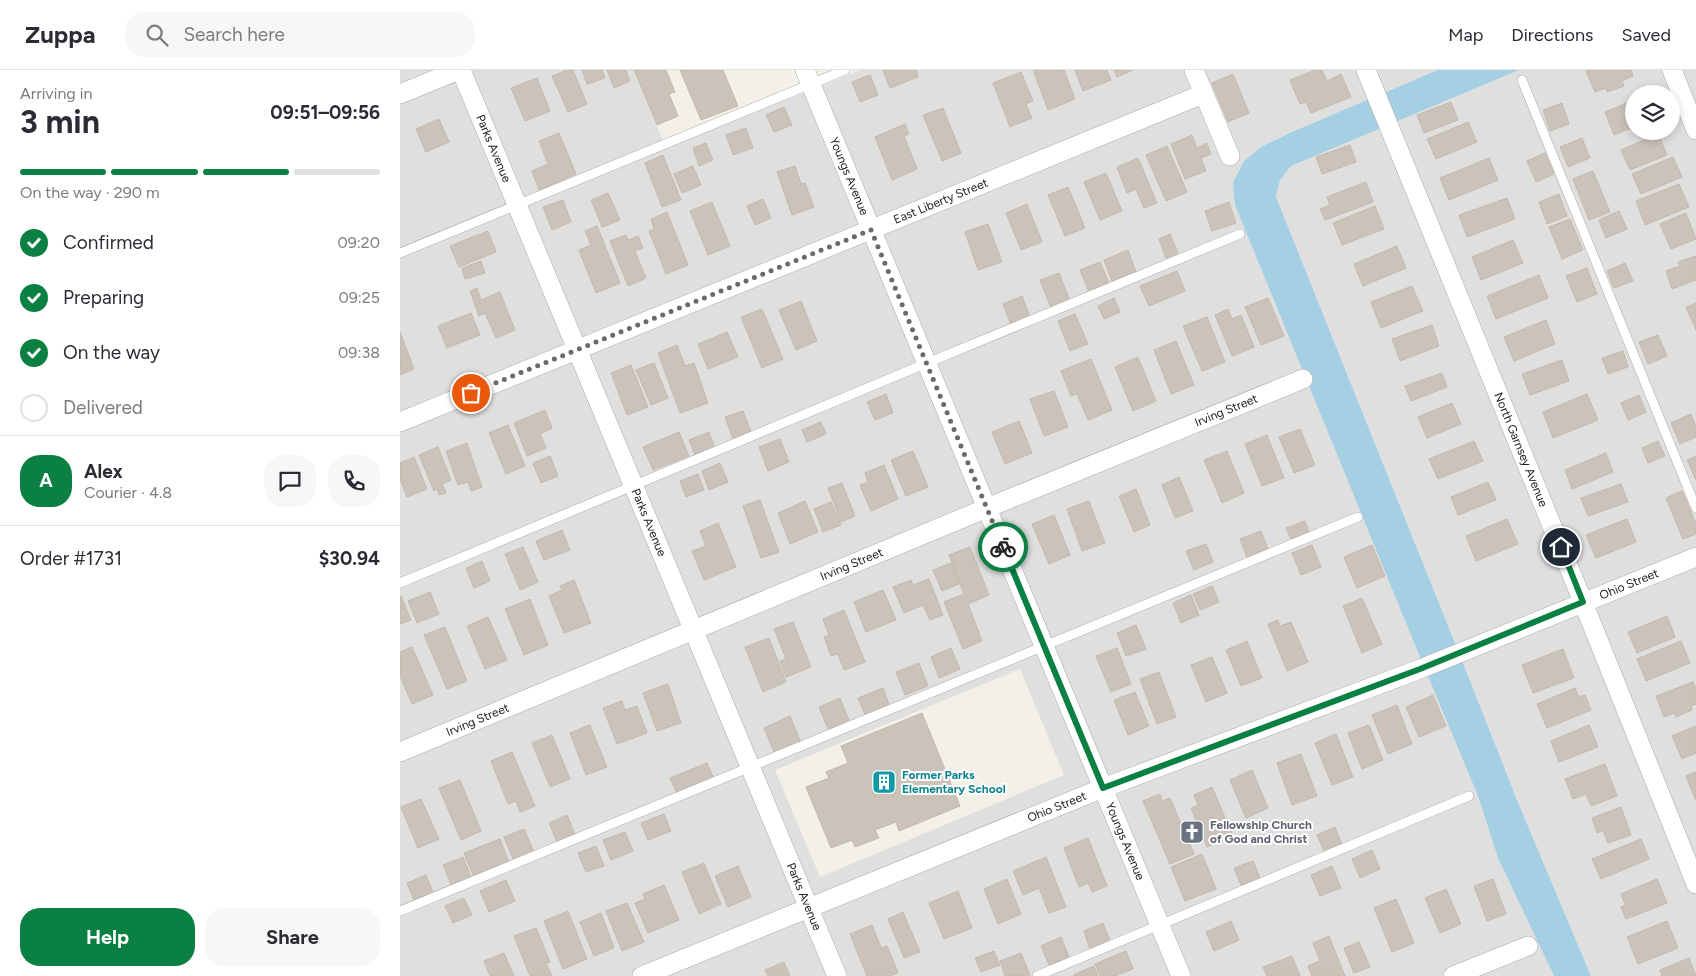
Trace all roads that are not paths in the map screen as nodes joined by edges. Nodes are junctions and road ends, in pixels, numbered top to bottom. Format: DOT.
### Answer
graph roads {
  1 [pos="460,70"];
  2 [pos="844,70"];
  3 [pos="1194,70"];
  4 [pos="1366,70"];
  5 [pos="1672,70"];
  6 [pos="808,77"];
  7 [pos="1522,80"];
  8 [pos="400,94"];
  9 [pos="1204,94"];
  10 [pos="1696,130"];
  11 [pos="1230,156"];
  12 [pos="517,205"];
  13 [pos="871,230"];
  14 [pos="1240,234"];
  15 [pos="400,253"];
  16 [pos="577,350"];
  17 [pos="927,363"];
  18 [pos="1303,379"];
  19 [pos="400,422"];
  20 [pos="634,486"];
  21 [pos="987,508"];
  22 [pos="1696,508"];
  23 [pos="1358,517"];
  24 [pos="1696,557"];
  25 [pos="400,583"];
  26 [pos="1583,602"];
  27 [pos="694,630"];
  28 [pos="1044,646"];
  29 [pos="400,752"];
  30 [pos="750,768"];
  31 [pos="1103,788"];
  32 [pos="1469,796"];
  33 [pos="1696,884"];
  34 [pos="809,908"];
  35 [pos="400,911"];
  36 [pos="1160,924"];
  37 [pos="1528,946"];
  38 [pos="642,976"];
  39 [pos="837,976"];
  40 [pos="1037,976"];
  41 [pos="1181,976"];
  42 [pos="1453,976"];
  1 -- 8 [label="street"];
  1 -- 12 [label="street, Parks Avenue"];
  2 -- 6 [label="lane"];
  3 -- 9 [label="street"];
  4 -- 26 [label="street, North Garnsey Avenue"];
  5 -- 10 [label="street"];
  6 -- 12 [label="lane"];
  6 -- 13 [label="street, Youngs Avenue"];
  7 -- 22 [label="lane"];
  9 -- 11 [label="street"];
  9 -- 13 [label="street, East Liberty Street"];
  12 -- 15 [label="lane"];
  12 -- 16 [label="street, Parks Avenue"];
  13 -- 16 [label="street, East Liberty Street"];
  13 -- 17 [label="street, Youngs Avenue"];
  14 -- 17 [label="lane"];
  16 -- 19 [label="street, East Liberty Street"];
  16 -- 20 [label="street, Parks Avenue"];
  17 -- 20 [label="lane"];
  17 -- 21 [label="street, Youngs Avenue"];
  18 -- 21 [label="street, Irving Street"];
  20 -- 25 [label="lane"];
  20 -- 27 [label="street, Parks Avenue"];
  21 -- 27 [label="street, Irving Street"];
  21 -- 28 [label="street, Youngs Avenue"];
  23 -- 28 [label="lane"];
  24 -- 26 [label="street, Ohio Street"];
  26 -- 31 [label="street, Ohio Street"];
  26 -- 33 [label="street, North Garnsey Avenue"];
  27 -- 29 [label="street, Irving Street"];
  27 -- 30 [label="street, Parks Avenue"];
  28 -- 30 [label="lane"];
  28 -- 31 [label="street, Youngs Avenue"];
  30 -- 34 [label="street, Parks Avenue"];
  30 -- 35 [label="lane"];
  31 -- 34 [label="street, Ohio Street"];
  31 -- 36 [label="street, Youngs Avenue"];
  32 -- 36 [label="lane"];
  34 -- 38 [label="street, Ohio Street"];
  34 -- 39 [label="street, Parks Avenue"];
  36 -- 40 [label="lane"];
  36 -- 41 [label="street, Youngs Avenue"];
  37 -- 42 [label="street"];
}
